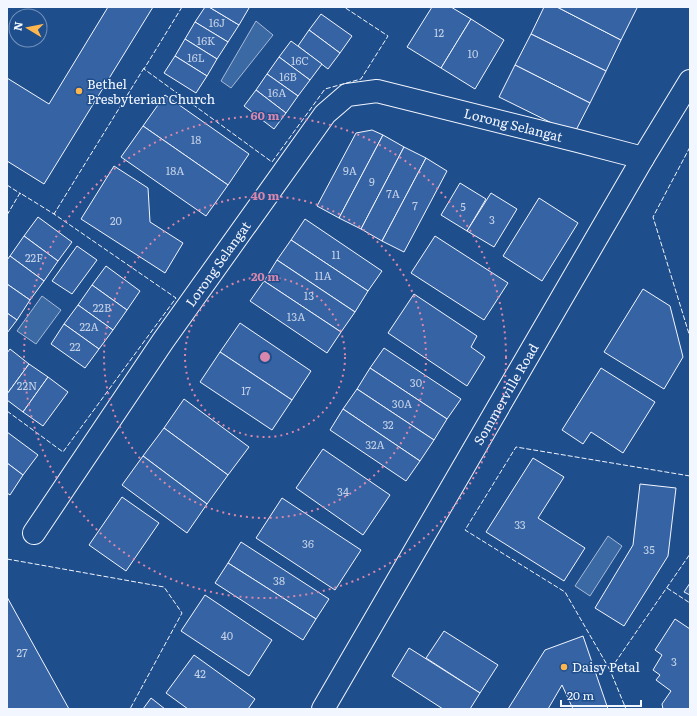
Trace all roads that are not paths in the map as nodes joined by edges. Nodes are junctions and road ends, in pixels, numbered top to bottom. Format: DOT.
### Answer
graph roads {
  1 [pos="690,81"];
  2 [pos="643,158"];
  3 [pos="34,533"];
  4 [pos="323,709"];
  1 -- 2 [label="street, Sommerville Road"];
  2 -- 3 [label="street, Lorong Selangat"];
  2 -- 4 [label="street, Sommerville Road"];
}
